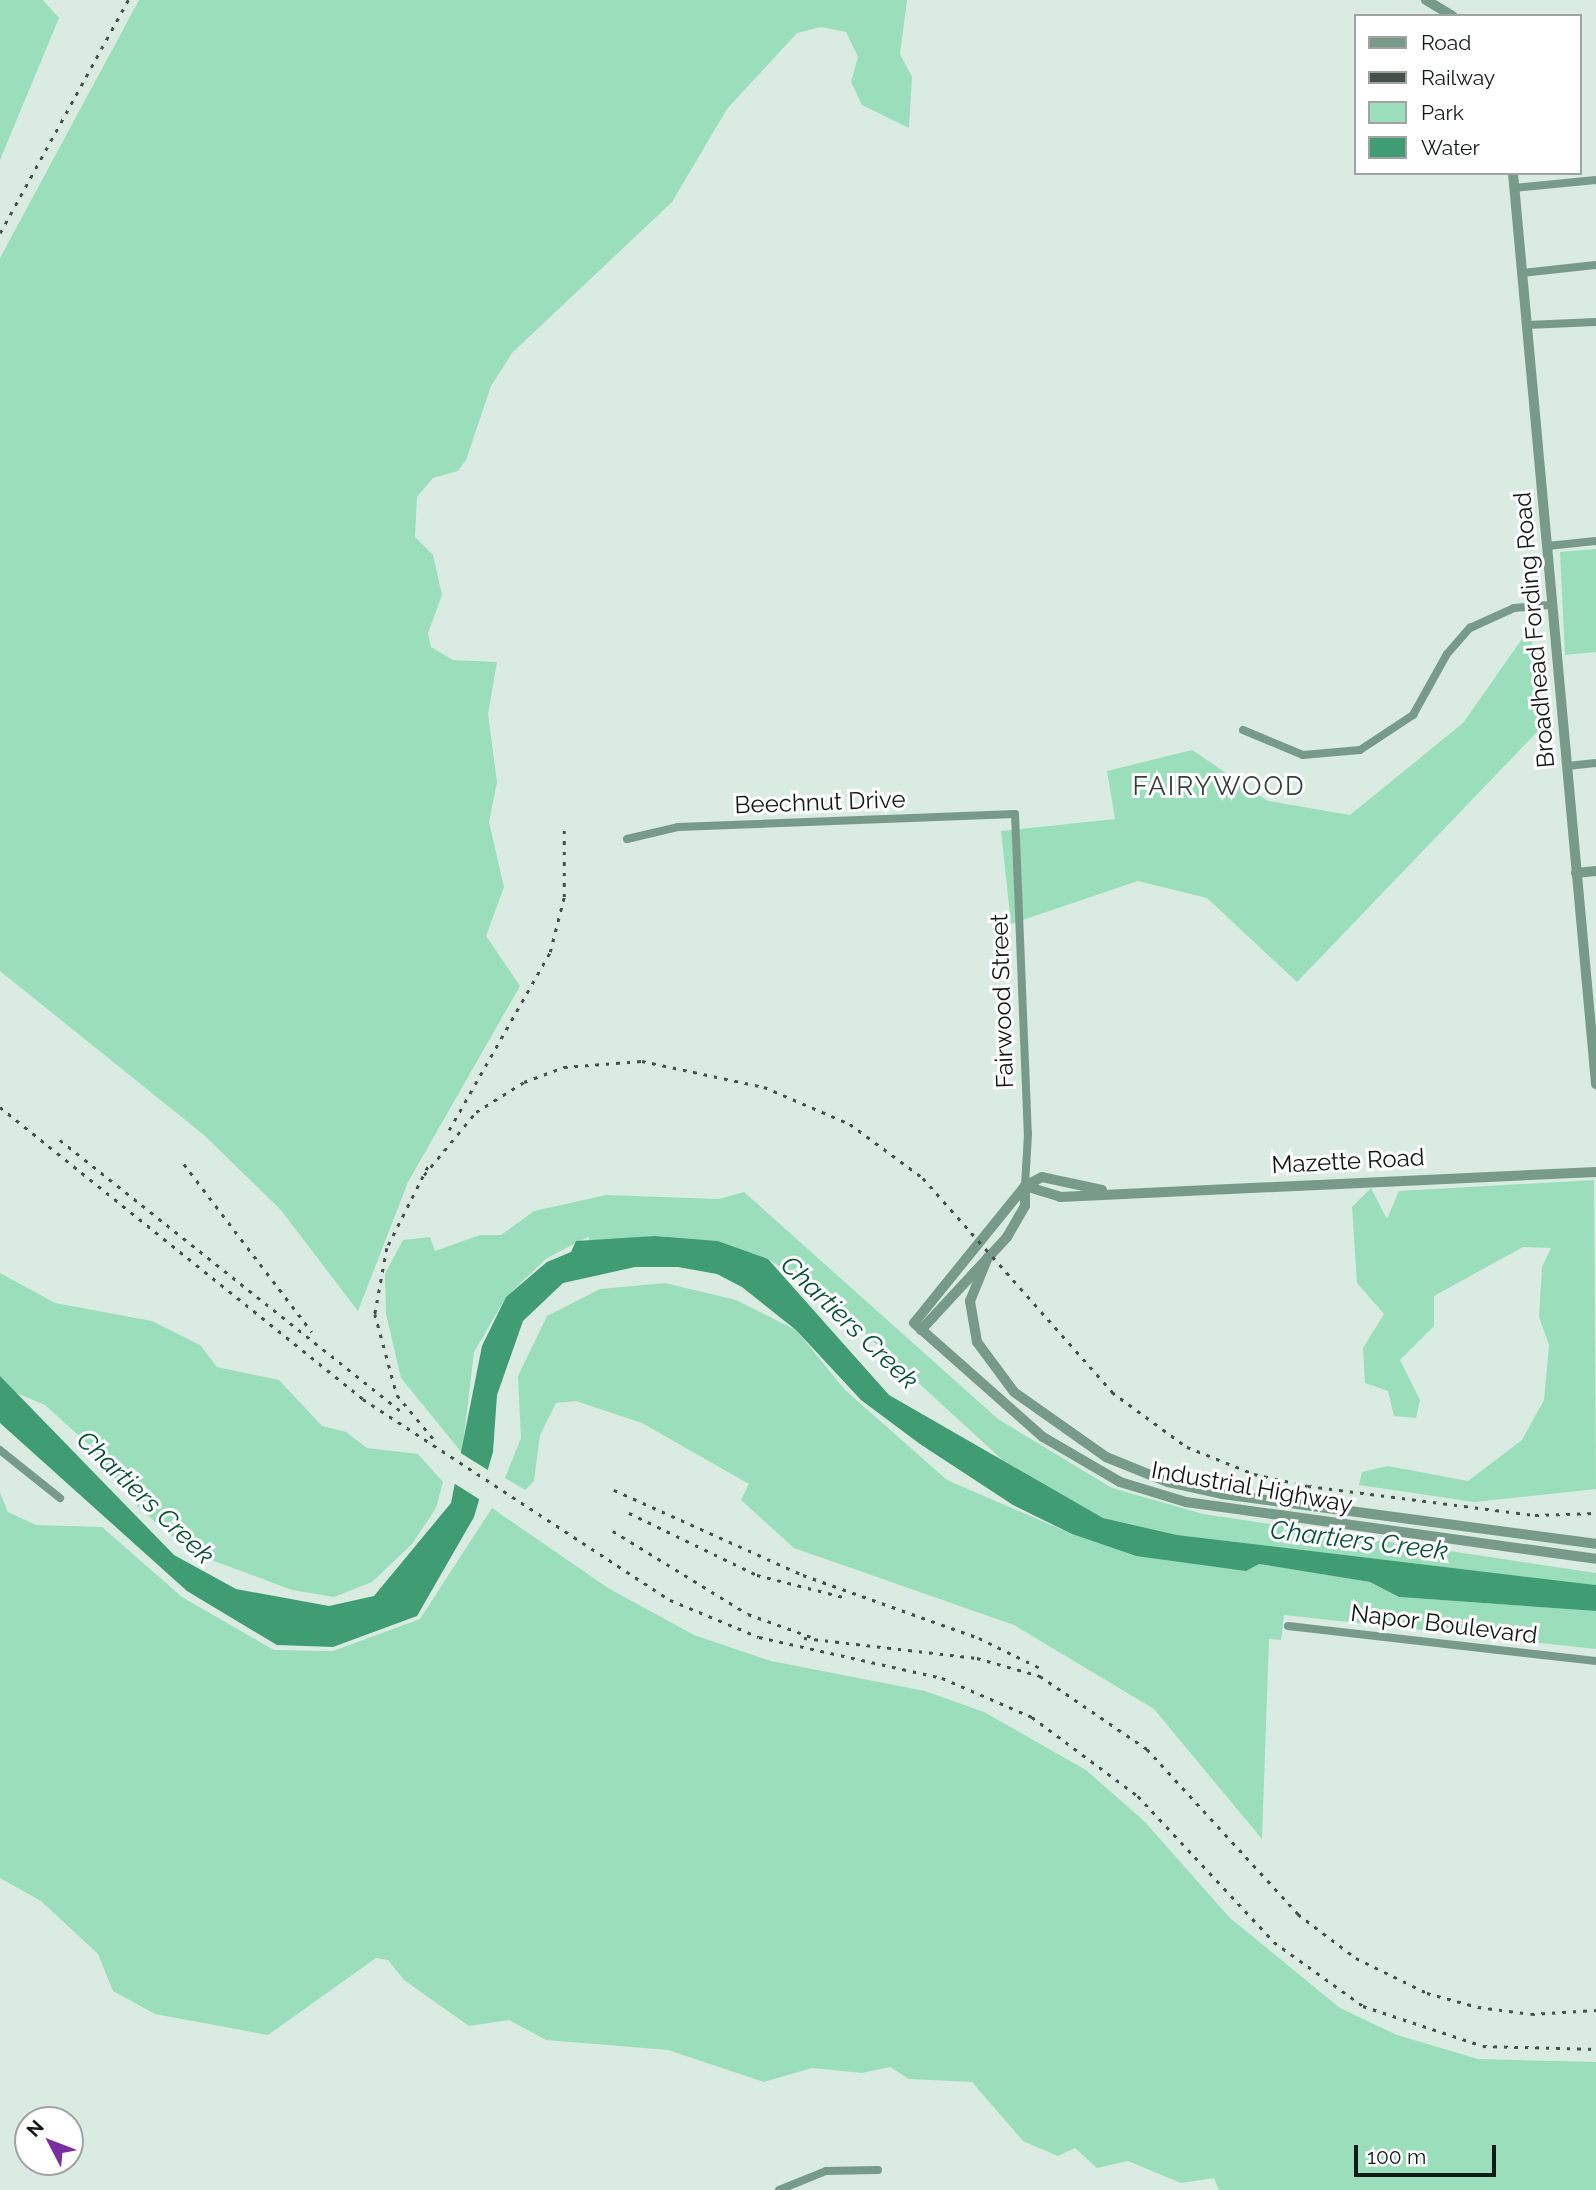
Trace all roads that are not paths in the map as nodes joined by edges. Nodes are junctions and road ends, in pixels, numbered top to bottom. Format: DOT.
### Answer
graph roads {
  1 [pos="1426,0"];
  2 [pos="1450,14"];
  3 [pos="1513,175"];
  4 [pos="1596,180"];
  5 [pos="1514,188"];
  6 [pos="1596,265"];
  7 [pos="1522,272"];
  8 [pos="1596,322"];
  9 [pos="1527,325"];
  10 [pos="1596,541"];
  11 [pos="1547,546"];
  12 [pos="1552,605"];
  13 [pos="1243,730"];
  14 [pos="1596,763"];
  15 [pos="1567,766"];
  16 [pos="1015,814"];
  17 [pos="627,839"];
  18 [pos="1596,871"];
  19 [pos="1576,873"];
  20 [pos="1596,1084"];
  21 [pos="1596,1172"];
  22 [pos="1025,1186"];
  23 [pos="1102,1191"];
  24 [pos="988,1257"];
  25 [pos="917,1326"];
  26 [pos="0,1450"];
  27 [pos="60,1498"];
  28 [pos="1596,1544"];
  29 [pos="1596,1559"];
  30 [pos="1288,1626"];
  31 [pos="1596,1661"];
  32 [pos="878,2170"];
  33 [pos="779,2190"];
  1 -- 2 [label="street"];
  3 -- 5 [label="street, Broadhead Fording Road"];
  4 -- 5 [label="street"];
  5 -- 7 [label="street, Broadhead Fording Road"];
  6 -- 7 [label="street"];
  7 -- 9 [label="street, Broadhead Fording Road"];
  8 -- 9 [label="street"];
  9 -- 11 [label="street, Broadhead Fording Road"];
  10 -- 11 [label="street"];
  11 -- 12 [label="street, Broadhead Fording Road"];
  12 -- 13 [label="street"];
  12 -- 15 [label="street, Broadhead Fording Road"];
  14 -- 15 [label="street"];
  15 -- 19 [label="street, Broadhead Fording Road"];
  16 -- 17 [label="street, Beechnut Drive"];
  16 -- 22 [label="street, Fairwood Street"];
  18 -- 19 [label="street"];
  19 -- 20 [label="street, Broadhead Fording Road"];
  21 -- 23 [label="street, Mazette Road"];
  22 -- 23 [label="street, Mazette Road"];
  22 -- 23 [label="street, Mazette Road"];
  22 -- 24 [label="street, Fairwood Street"];
  22 -- 25 [label="street"];
  24 -- 25 [label="street, Fairwood Street"];
  24 -- 28 [label="street, Industrial Highway"];
  25 -- 29 [label="street, Industrial Highway"];
  26 -- 27 [label="street"];
  30 -- 31 [label="street, Napor Boulevard"];
  32 -- 33 [label="street"];
}
